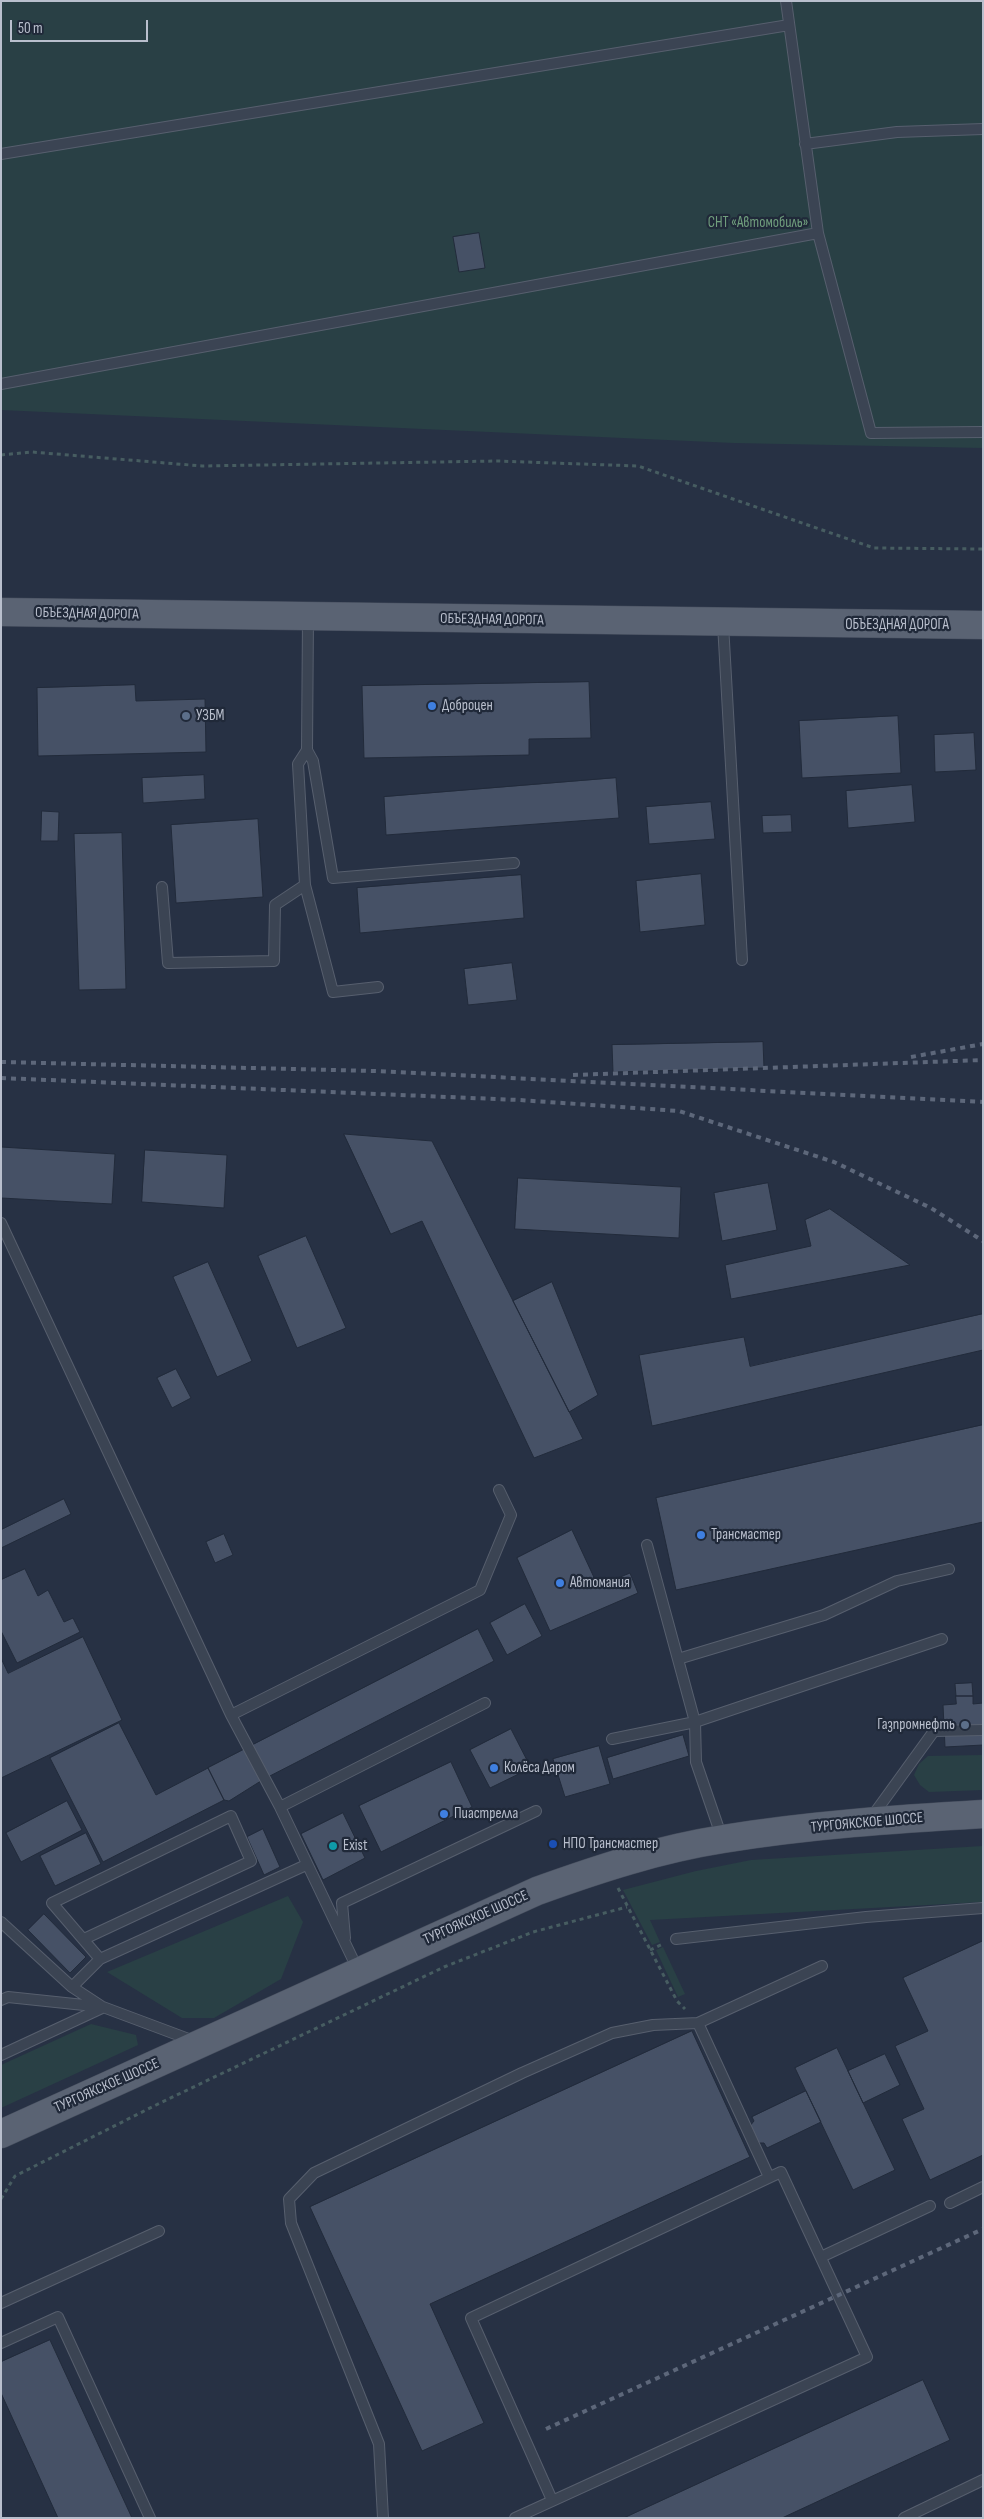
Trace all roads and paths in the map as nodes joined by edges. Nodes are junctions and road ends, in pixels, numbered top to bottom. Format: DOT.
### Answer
graph roads {
  1 [pos="786,1"];
  2 [pos="789,25"];
  3 [pos="983,128"];
  4 [pos="805,144"];
  5 [pos="1,154"];
  6 [pos="818,233"];
  7 [pos="1,384"];
  8 [pos="983,432"];
  9 [pos="1,455"];
  10 [pos="983,550"];
  11 [pos="1,612"];
  12 [pos="308,617"];
  13 [pos="723,623"];
  14 [pos="983,625"];
  15 [pos="307,750"];
  16 [pos="514,863"];
  17 [pos="305,885"];
  18 [pos="162,887"];
  19 [pos="742,960"];
  20 [pos="378,987"];
  21 [pos="1,1223"];
  22 [pos="499,1490"];
  23 [pos="647,1545"];
  24 [pos="949,1568"];
  25 [pos="942,1638"];
  26 [pos="678,1658"];
  27 [pos="485,1703"];
  28 [pos="231,1715"];
  29 [pos="695,1722"];
  30 [pos="983,1730"];
  31 [pos="612,1739"];
  32 [pos="280,1807"];
  33 [pos="536,1811"];
  34 [pos="983,1814"];
  35 [pos="870,1820"];
  36 [pos="722,1839"];
  37 [pos="306,1866"];
  38 [pos="618,1888"];
  39 [pos="627,1907"];
  40 [pos="983,1908"];
  41 [pos="1,1922"];
  42 [pos="676,1939"];
  43 [pos="84,1940"];
  44 [pos="345,1944"];
  45 [pos="100,1959"];
  46 [pos="822,1966"];
  47 [pos="358,1971"];
  48 [pos="72,1987"];
  49 [pos="1,2000"];
  50 [pos="676,2001"];
  51 [pos="103,2007"];
  52 [pos="698,2023"];
  53 [pos="200,2044"];
  54 [pos="1,2055"];
  55 [pos="1,2134"];
  56 [pos="769,2177"];
  57 [pos="983,2187"];
  58 [pos="1,2199"];
  59 [pos="950,2202"];
  60 [pos="930,2206"];
  61 [pos="159,2231"];
  62 [pos="821,2257"];
  63 [pos="1,2303"];
  64 [pos="1,2343"];
  65 [pos="983,2480"];
  66 [pos="552,2500"];
  67 [pos="150,2518"];
  68 [pos="383,2518"];
  69 [pos="515,2518"];
  70 [pos="904,2518"];
  1 -- 2 [label="lane"];
  2 -- 4 [label="lane"];
  2 -- 5 [label="lane"];
  3 -- 4 [label="lane"];
  4 -- 6 [label="lane"];
  6 -- 7 [label="lane"];
  6 -- 8 [label="lane"];
  9 -- 10 [label="path"];
  11 -- 12 [label="main road, ОБЪЕЗДНАЯ ДОРОГА"];
  12 -- 13 [label="main road, ОБЪЕЗДНАЯ ДОРОГА"];
  12 -- 15 [label="lane"];
  13 -- 14 [label="main road, ОБЪЕЗДНАЯ ДОРОГА"];
  13 -- 19 [label="lane"];
  15 -- 16 [label="lane"];
  15 -- 17 [label="lane"];
  17 -- 18 [label="lane"];
  17 -- 20 [label="lane"];
  21 -- 28 [label="lane"];
  22 -- 28 [label="lane"];
  23 -- 26 [label="lane"];
  24 -- 26 [label="lane"];
  25 -- 29 [label="lane"];
  26 -- 29 [label="lane"];
  27 -- 32 [label="lane"];
  28 -- 32 [label="lane"];
  29 -- 31 [label="lane"];
  29 -- 36 [label="lane"];
  30 -- 35 [label="lane"];
  32 -- 37 [label="lane"];
  33 -- 44 [label="lane"];
  34 -- 35 [label="main road, ТУРГОЯКСКОЕ ШОССЕ"];
  35 -- 36 [label="main road, ТУРГОЯКСКОЕ ШОССЕ"];
  36 -- 47 [label="main road, ТУРГОЯКСКОЕ ШОССЕ"];
  37 -- 44 [label="lane"];
  37 -- 45 [label="lane"];
  38 -- 39 [label="path"];
  39 -- 50 [label="path"];
  39 -- 58 [label="path"];
  40 -- 42 [label="lane"];
  41 -- 48 [label="lane"];
  43 -- 43 [label="lane"];
  43 -- 45 [label="lane"];
  44 -- 47 [label="lane"];
  45 -- 48 [label="lane"];
  46 -- 52 [label="lane"];
  47 -- 53 [label="main road, ТУРГОЯКСКОЕ ШОССЕ"];
  48 -- 51 [label="lane"];
  49 -- 51 [label="lane"];
  51 -- 53 [label="lane"];
  51 -- 54 [label="lane"];
  52 -- 56 [label="lane"];
  52 -- 68 [label="lane"];
  53 -- 55 [label="main road, ТУРГОЯКСКОЕ ШОССЕ"];
  56 -- 62 [label="lane"];
  56 -- 66 [label="lane"];
  57 -- 59 [label="lane"];
  60 -- 62 [label="lane"];
  61 -- 63 [label="lane"];
  62 -- 66 [label="lane"];
  64 -- 67 [label="lane"];
  65 -- 70 [label="lane"];
  66 -- 69 [label="lane"];
}
